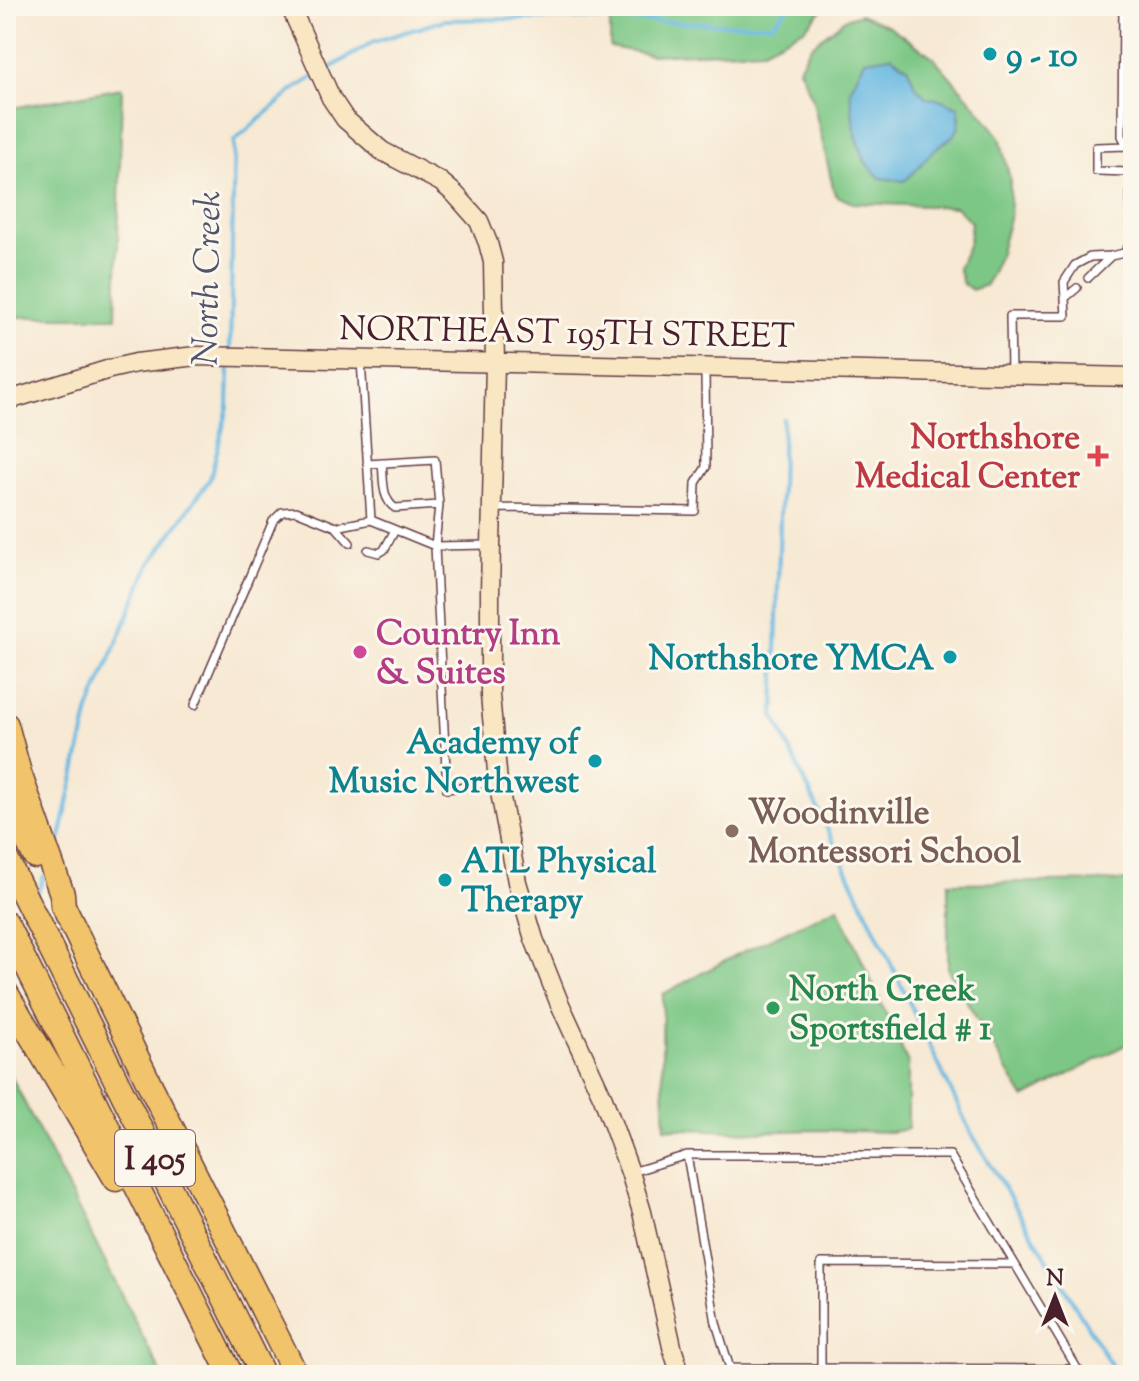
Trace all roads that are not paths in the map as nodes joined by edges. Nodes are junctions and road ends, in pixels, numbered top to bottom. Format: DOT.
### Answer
graph roads {
  1 [pos="290,6"];
  2 [pos="1123,7"];
  3 [pos="1133,8"];
  4 [pos="1127,146"];
  5 [pos="1130,172"];
  6 [pos="1111,256"];
  7 [pos="1088,278"];
  8 [pos="1077,288"];
  9 [pos="1065,298"];
  10 [pos="361,358"];
  11 [pos="495,363"];
  12 [pos="705,366"];
  13 [pos="1011,374"];
  14 [pos="1133,377"];
  15 [pos="6,401"];
  16 [pos="407,461"];
  17 [pos="382,463"];
  18 [pos="367,464"];
  19 [pos="408,473"];
  20 [pos="410,496"];
  21 [pos="439,505"];
  22 [pos="410,507"];
  23 [pos="492,508"];
  24 [pos="371,520"];
  25 [pos="336,527"];
  26 [pos="395,530"];
  27 [pos="350,543"];
  28 [pos="491,545"];
  29 [pos="435,546"];
  30 [pos="368,550"];
  31 [pos="195,705"];
  32 [pos="6,725"];
  33 [pos="498,782"];
  34 [pos="6,797"];
  35 [pos="33,834"];
  36 [pos="6,859"];
  37 [pos="11,884"];
  38 [pos="6,924"];
  39 [pos="42,943"];
  40 [pos="6,950"];
  41 [pos="21,986"];
  42 [pos="687,1155"];
  43 [pos="630,1172"];
  44 [pos="144,1226"];
  45 [pos="1015,1264"];
  46 [pos="731,1372"];
  47 [pos="821,1372"];
  48 [pos="1079,1372"];
  49 [pos="216,1375"];
  50 [pos="231,1375"];
  51 [pos="253,1375"];
  52 [pos="263,1375"];
  53 [pos="296,1375"];
  54 [pos="681,1375"];
  1 -- 11 [label="street"];
  2 -- 3 [label="lane"];
  2 -- 4 [label="lane"];
  4 -- 5 [label="lane"];
  4 -- 5 [label="lane"];
  5 -- 6 [label="lane"];
  6 -- 7 [label="lane"];
  6 -- 9 [label="lane"];
  8 -- 9 [label="lane"];
  9 -- 13 [label="lane"];
  10 -- 11 [label="street, NORTHEAST 195TH STREET"];
  10 -- 15 [label="street, NORTHEAST 195TH STREET"];
  10 -- 18 [label="lane"];
  11 -- 12 [label="street, NORTHEAST 195TH STREET"];
  11 -- 23 [label="street"];
  12 -- 13 [label="street, NORTHEAST 195TH STREET"];
  12 -- 23 [label="lane"];
  13 -- 14 [label="street, NORTHEAST 195TH STREET"];
  16 -- 17 [label="lane"];
  16 -- 19 [label="lane"];
  16 -- 21 [label="lane"];
  17 -- 18 [label="lane"];
  17 -- 22 [label="lane"];
  18 -- 24 [label="lane"];
  20 -- 22 [label="lane"];
  21 -- 22 [label="lane"];
  21 -- 29 [label="lane"];
  23 -- 28 [label="street"];
  24 -- 25 [label="lane"];
  24 -- 26 [label="lane"];
  25 -- 27 [label="lane"];
  25 -- 31 [label="lane"];
  26 -- 29 [label="lane"];
  26 -- 30 [label="lane"];
  28 -- 29 [label="lane"];
  28 -- 33 [label="street"];
  29 -- 33 [label="lane"];
  32 -- 35 [label="highway"];
  33 -- 43 [label="street"];
  34 -- 35 [label="highway"];
  35 -- 53 [label="highway"];
  36 -- 37 [label="highway, I 405"];
  37 -- 39 [label="highway, I 405"];
  38 -- 41 [label="highway, I 405"];
  39 -- 51 [label="highway, I 405"];
  39 -- 52 [label="highway, I 405"];
  40 -- 41 [label="highway, I 405"];
  41 -- 44 [label="highway, I 405"];
  41 -- 44 [label="highway"];
  41 -- 50 [label="highway, I 405"];
  42 -- 43 [label="lane"];
  42 -- 45 [label="lane"];
  42 -- 46 [label="lane"];
  43 -- 54 [label="street"];
  44 -- 49 [label="highway, I 405"];
  45 -- 47 [label="lane"];
  45 -- 48 [label="lane"];
  46 -- 47 [label="lane"];
  47 -- 48 [label="lane"];
}
